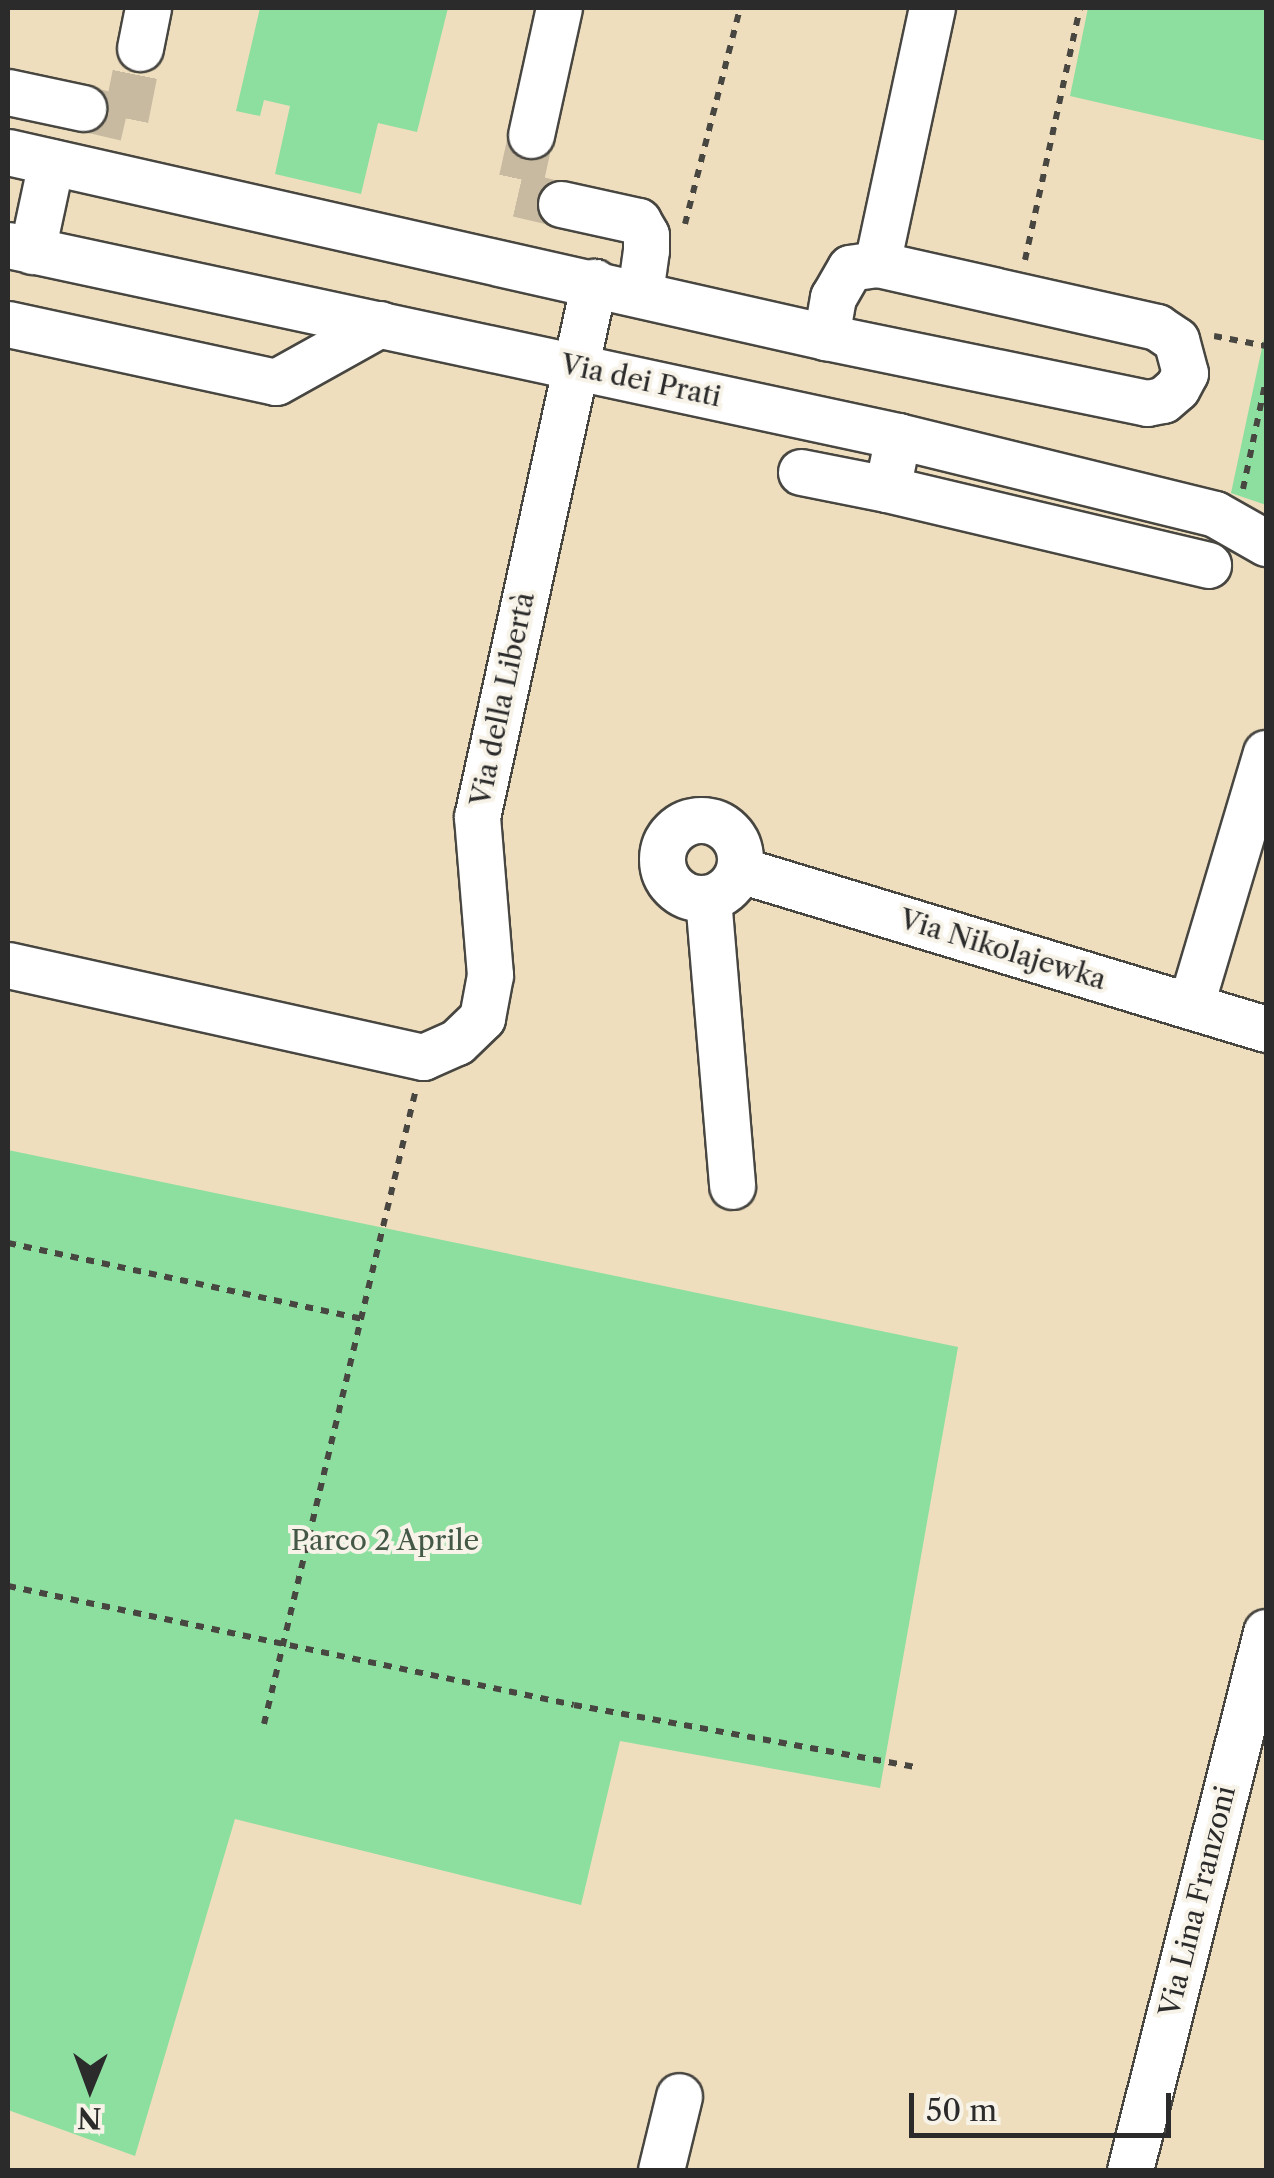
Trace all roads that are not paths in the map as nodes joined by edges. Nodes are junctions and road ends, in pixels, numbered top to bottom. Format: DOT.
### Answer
graph roads {
  1 [pos="559,8"];
  2 [pos="932,8"];
  3 [pos="8,92"];
  4 [pos="83,108"];
  5 [pos="531,135"];
  6 [pos="8,152"];
  7 [pos="51,162"];
  8 [pos="561,204"];
  9 [pos="20,248"];
  10 [pos="876,264"];
  11 [pos="594,282"];
  12 [pos="640,293"];
  13 [pos="8,324"];
  14 [pos="380,324"];
  15 [pos="826,337"];
  16 [pos="574,366"];
  17 [pos="898,436"];
  18 [pos="801,472"];
  19 [pos="887,488"];
  20 [pos="1254,534"];
  21 [pos="1208,564"];
  22 [pos="1266,753"];
  23 [pos="8,965"];
  24 [pos="1190,1004"];
  25 [pos="1266,1029"];
  26 [pos="732,1186"];
  27 [pos="1251,1645"];
  28 [pos="679,2096"];
  29 [pos="661,2170"];
  30 [pos="1130,2170"];
  1 -- 5 [label="street"];
  2 -- 10 [label="street"];
  3 -- 4 [label="street"];
  6 -- 7 [label="street"];
  7 -- 9 [label="street"];
  7 -- 11 [label="street"];
  8 -- 12 [label="street"];
  9 -- 14 [label="street, Via dei Prati"];
  10 -- 15 [label="street"];
  10 -- 15 [label="street"];
  11 -- 12 [label="street"];
  11 -- 16 [label="street, Via della Libertà"];
  12 -- 15 [label="street"];
  13 -- 14 [label="street"];
  14 -- 16 [label="street, Via dei Prati"];
  16 -- 17 [label="street, Via dei Prati"];
  16 -- 23 [label="street, Via della Libertà"];
  17 -- 19 [label="street"];
  17 -- 20 [label="street, Via dei Prati"];
  18 -- 19 [label="street"];
  19 -- 21 [label="street"];
  22 -- 24 [label="street"];
  24 -- 25 [label="street, Via Nikolajewka"];
  24 -- 26 [label="street, Via Nikolajewka"];
  27 -- 30 [label="street, Via Lina Franzoni"];
  28 -- 29 [label="street"];
}
